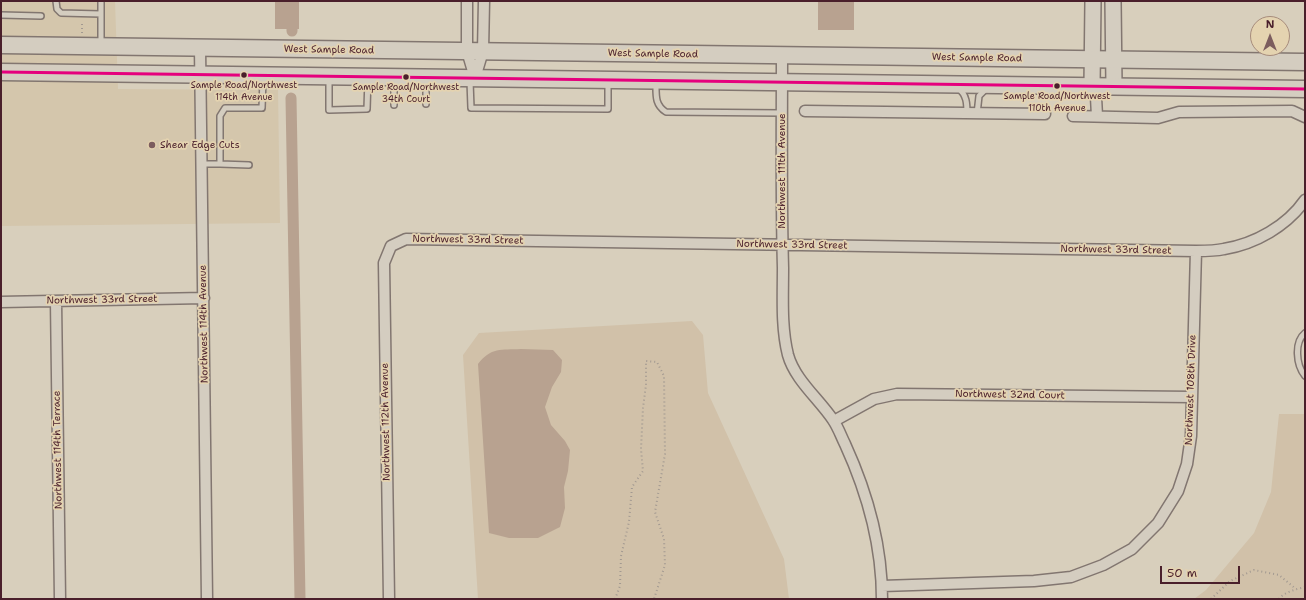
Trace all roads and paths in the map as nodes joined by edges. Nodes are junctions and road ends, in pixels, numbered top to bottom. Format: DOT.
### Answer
graph roads {
  1 [pos="56,1"];
  2 [pos="101,1"];
  3 [pos="467,1"];
  4 [pos="484,1"];
  5 [pos="1093,1"];
  6 [pos="1113,1"];
  7 [pos="101,14"];
  8 [pos="1,15"];
  9 [pos="41,16"];
  10 [pos="82,21"];
  11 [pos="82,36"];
  12 [pos="1,46"];
  13 [pos="101,46"];
  14 [pos="200,48"];
  15 [pos="467,51"];
  16 [pos="484,51"];
  17 [pos="782,56"];
  18 [pos="1092,59"];
  19 [pos="1114,59"];
  20 [pos="1305,62"];
  21 [pos="1,72"];
  22 [pos="200,74"];
  23 [pos="263,75"];
  24 [pos="329,76"];
  25 [pos="368,77"];
  26 [pos="394,77"];
  27 [pos="426,77"];
  28 [pos="473,78"];
  29 [pos="608,80"];
  30 [pos="656,81"];
  31 [pos="782,82"];
  32 [pos="952,85"];
  33 [pos="993,85"];
  34 [pos="1092,86"];
  35 [pos="1114,86"];
  36 [pos="1305,89"];
  37 [pos="426,104"];
  38 [pos="394,105"];
  39 [pos="805,111"];
  40 [pos="782,113"];
  41 [pos="972,114"];
  42 [pos="1044,114"];
  43 [pos="1073,116"];
  44 [pos="1097,116"];
  45 [pos="1305,117"];
  46 [pos="202,164"];
  47 [pos="220,164"];
  48 [pos="249,165"];
  49 [pos="1305,200"];
  50 [pos="782,245"];
  51 [pos="391,246"];
  52 [pos="1196,251"];
  53 [pos="204,298"];
  54 [pos="56,301"];
  55 [pos="1,302"];
  56 [pos="1305,333"];
  57 [pos="1305,376"];
  58 [pos="1192,397"];
  59 [pos="834,421"];
  60 [pos="882,586"];
  61 [pos="1305,587"];
  62 [pos="1296,589"];
  63 [pos="60,599"];
  64 [pos="207,599"];
  65 [pos="389,599"];
  66 [pos="615,599"];
  67 [pos="654,599"];
  68 [pos="882,599"];
  69 [pos="1211,599"];
  70 [pos="1279,599"];
  1 -- 7 [label="lane"];
  2 -- 7 [label="lane"];
  3 -- 15 [label="street"];
  4 -- 16 [label="street"];
  5 -- 18 [label="street"];
  6 -- 19 [label="street"];
  7 -- 13 [label="lane"];
  8 -- 9 [label="lane"];
  10 -- 11 [label="path"];
  12 -- 13 [label="main road, West Sample Road"];
  13 -- 14 [label="main road, West Sample Road"];
  14 -- 15 [label="main road, West Sample Road"];
  14 -- 22 [label="street, Northwest 114th Avenue"];
  15 -- 16 [label="main road, West Sample Road"];
  15 -- 28 [label="street"];
  16 -- 17 [label="main road, West Sample Road"];
  16 -- 28 [label="street"];
  17 -- 18 [label="main road, West Sample Road"];
  17 -- 31 [label="street, Northwest 111th Avenue"];
  18 -- 19 [label="main road, West Sample Road"];
  18 -- 34 [label="street"];
  19 -- 20 [label="main road, West Sample Road"];
  19 -- 35 [label="street"];
  21 -- 22 [label="main road"];
  22 -- 23 [label="main road"];
  22 -- 46 [label="street, Northwest 114th Avenue"];
  23 -- 24 [label="main road"];
  23 -- 47 [label="lane"];
  24 -- 25 [label="main road"];
  24 -- 25 [label="lane"];
  25 -- 26 [label="main road"];
  26 -- 27 [label="main road"];
  26 -- 38 [label="lane"];
  27 -- 28 [label="main road"];
  27 -- 37 [label="lane"];
  28 -- 29 [label="main road"];
  28 -- 29 [label="lane"];
  29 -- 30 [label="main road"];
  30 -- 31 [label="main road"];
  30 -- 40 [label="lane"];
  31 -- 32 [label="main road"];
  31 -- 40 [label="street, Northwest 111th Avenue"];
  32 -- 33 [label="main road"];
  32 -- 41 [label="lane"];
  33 -- 34 [label="main road"];
  33 -- 41 [label="lane"];
  34 -- 35 [label="main road"];
  34 -- 44 [label="street"];
  35 -- 36 [label="main road"];
  39 -- 41 [label="street"];
  40 -- 50 [label="street, Northwest 111th Avenue"];
  41 -- 42 [label="street"];
  43 -- 44 [label="street"];
  44 -- 45 [label="street"];
  46 -- 47 [label="lane"];
  46 -- 53 [label="street, Northwest 114th Avenue"];
  47 -- 48 [label="lane"];
  49 -- 52 [label="street"];
  50 -- 51 [label="street, Northwest 33rd Street"];
  50 -- 52 [label="street, Northwest 33rd Street"];
  50 -- 59 [label="street, Northwest 111th Avenue"];
  51 -- 65 [label="street, Northwest 112th Avenue"];
  52 -- 58 [label="street, Northwest 108th Drive"];
  53 -- 54 [label="street, Northwest 33rd Street"];
  53 -- 64 [label="street, Northwest 114th Avenue"];
  54 -- 55 [label="street, Northwest 33rd Street"];
  54 -- 63 [label="street, Northwest 114th Terrace"];
  56 -- 57 [label="lane"];
  58 -- 59 [label="street, Northwest 32nd Court"];
  58 -- 60 [label="street, Northwest 108th Drive"];
  59 -- 60 [label="street, Northwest 111th Avenue"];
  60 -- 68 [label="street, Northwest 111th Avenue"];
  61 -- 62 [label="path"];
  62 -- 69 [label="path"];
  62 -- 70 [label="path"];
  66 -- 67 [label="path"];
}
